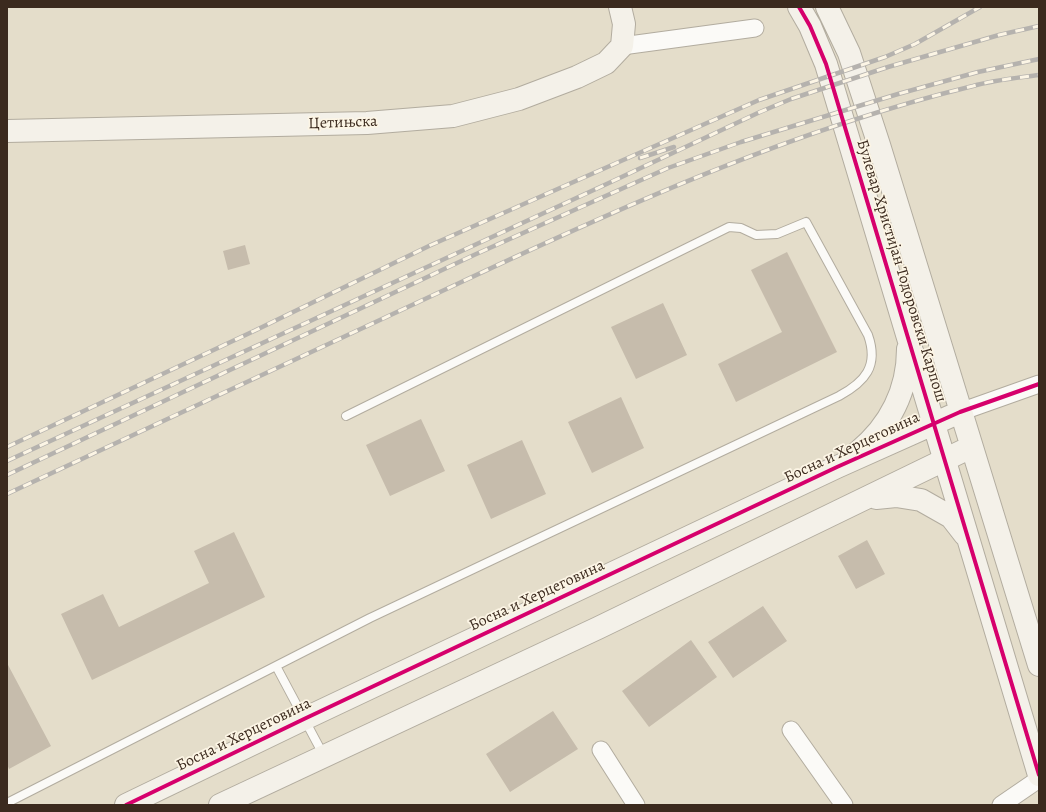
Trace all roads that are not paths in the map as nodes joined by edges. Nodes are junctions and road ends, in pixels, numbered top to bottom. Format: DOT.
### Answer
graph roads {
  1 [pos="620,7"];
  2 [pos="799,7"];
  3 [pos="827,7"];
  4 [pos="754,28"];
  5 [pos="622,46"];
  6 [pos="7,131"];
  7 [pos="908,335"];
  8 [pos="1039,384"];
  9 [pos="960,412"];
  10 [pos="346,416"];
  11 [pos="934,424"];
  12 [pos="971,447"];
  13 [pos="945,460"];
  14 [pos="837,468"];
  15 [pos="865,500"];
  16 [pos="970,541"];
  17 [pos="1039,665"];
  18 [pos="276,666"];
  19 [pos="304,719"];
  20 [pos="791,730"];
  21 [pos="601,750"];
  22 [pos="324,757"];
  23 [pos="1039,775"];
  24 [pos="1039,779"];
  25 [pos="7,802"];
  26 [pos="126,805"];
  27 [pos="220,805"];
  28 [pos="636,805"];
  29 [pos="844,805"];
  30 [pos="1001,805"];
  1 -- 5 [label="street"];
  2 -- 7 [label="street, Булевар Христијан Тодоровски Карпош"];
  3 -- 9 [label="street, Булевар Христијан Тодоровски Карпош"];
  4 -- 5 [label="street"];
  5 -- 6 [label="street, Цетињска"];
  7 -- 11 [label="street, Булевар Христијан Тодоровски Карпош"];
  7 -- 14 [label="street"];
  8 -- 9 [label="street"];
  9 -- 11 [label="street, Босна и Херцеговина"];
  9 -- 12 [label="street, Булевар Христијан Тодоровски Карпош"];
  10 -- 18 [label="lane"];
  11 -- 13 [label="street, Булевар Христијан Тодоровски Карпош"];
  11 -- 14 [label="street, Босна и Херцеговина"];
  12 -- 13 [label="street"];
  12 -- 17 [label="street, Булевар Христијан Тодоровски Карпош"];
  13 -- 15 [label="street"];
  13 -- 16 [label="street, Булевар Христијан Тодоровски Карпош"];
  14 -- 19 [label="street, Босна и Херцеговина"];
  15 -- 16 [label="street"];
  15 -- 22 [label="street"];
  16 -- 23 [label="street, Булевар Христијан Тодоровски Карпош"];
  18 -- 19 [label="lane"];
  18 -- 25 [label="lane"];
  19 -- 22 [label="lane"];
  19 -- 26 [label="street, Босна и Херцеговина"];
  20 -- 29 [label="street"];
  21 -- 28 [label="street"];
  22 -- 27 [label="street"];
  24 -- 30 [label="street"];
}
